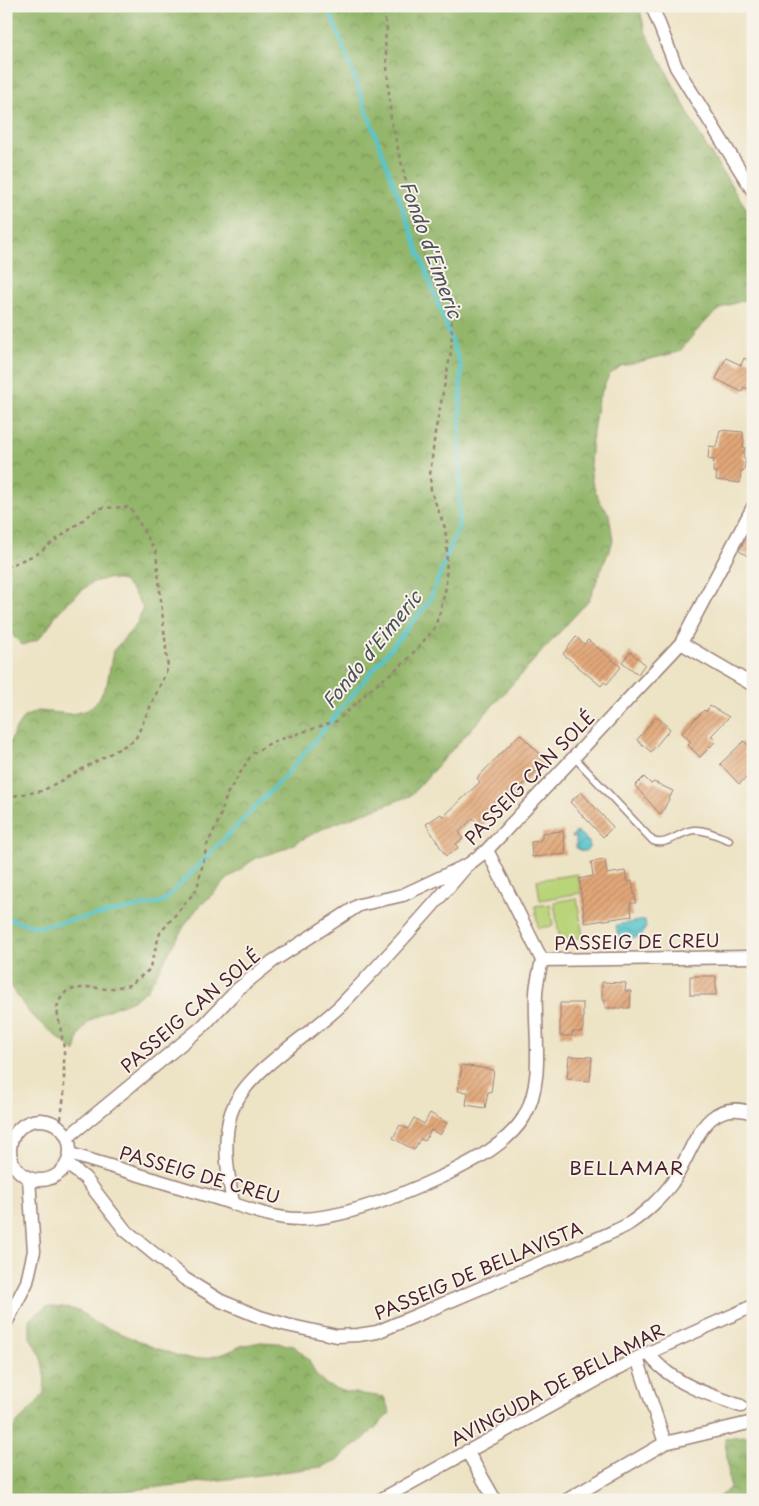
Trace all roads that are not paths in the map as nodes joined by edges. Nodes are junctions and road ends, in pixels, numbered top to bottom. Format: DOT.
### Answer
graph roads {
  1 [pos="652,6"];
  2 [pos="753,191"];
  3 [pos="753,507"];
  4 [pos="681,643"];
  5 [pos="753,685"];
  6 [pos="574,757"];
  7 [pos="729,840"];
  8 [pos="488,850"];
  9 [pos="469,864"];
  10 [pos="753,957"];
  11 [pos="542,960"];
  12 [pos="753,1113"];
  13 [pos="9,1131"];
  14 [pos="64,1132"];
  15 [pos="69,1159"];
  16 [pos="9,1162"];
  17 [pos="29,1178"];
  18 [pos="233,1203"];
  19 [pos="753,1306"];
  20 [pos="6,1324"];
  21 [pos="642,1355"];
  22 [pos="741,1406"];
  23 [pos="753,1422"];
  24 [pos="666,1443"];
  25 [pos="467,1451"];
  26 [pos="380,1500"];
  27 [pos="495,1500"];
  28 [pos="567,1500"];
  1 -- 2 [label="street"];
  3 -- 4 [label="street, PASSEIG CAN SOLÉ"];
  4 -- 5 [label="street"];
  4 -- 6 [label="street, PASSEIG CAN SOLÉ"];
  6 -- 7 [label="lane"];
  6 -- 8 [label="street, PASSEIG CAN SOLÉ"];
  8 -- 9 [label="street, PASSEIG CAN SOLÉ"];
  8 -- 11 [label="street"];
  9 -- 14 [label="street, PASSEIG CAN SOLÉ"];
  9 -- 18 [label="street"];
  10 -- 11 [label="street, PASSEIG DE CREU"];
  11 -- 18 [label="street, PASSEIG DE CREU"];
  12 -- 15 [label="street, PASSEIG DE BELLAVISTA"];
  13 -- 14 [label="street"];
  13 -- 16 [label="street"];
  14 -- 15 [label="street"];
  15 -- 17 [label="street"];
  15 -- 18 [label="street, PASSEIG DE CREU"];
  16 -- 17 [label="street"];
  17 -- 20 [label="street"];
  19 -- 21 [label="street, AVINGUDA DE BELLAMAR"];
  21 -- 22 [label="street"];
  21 -- 24 [label="street"];
  21 -- 25 [label="street, AVINGUDA DE BELLAMAR"];
  23 -- 24 [label="street"];
  24 -- 28 [label="street"];
  25 -- 26 [label="street, AVINGUDA DE BELLAMAR"];
  25 -- 27 [label="street"];
}
